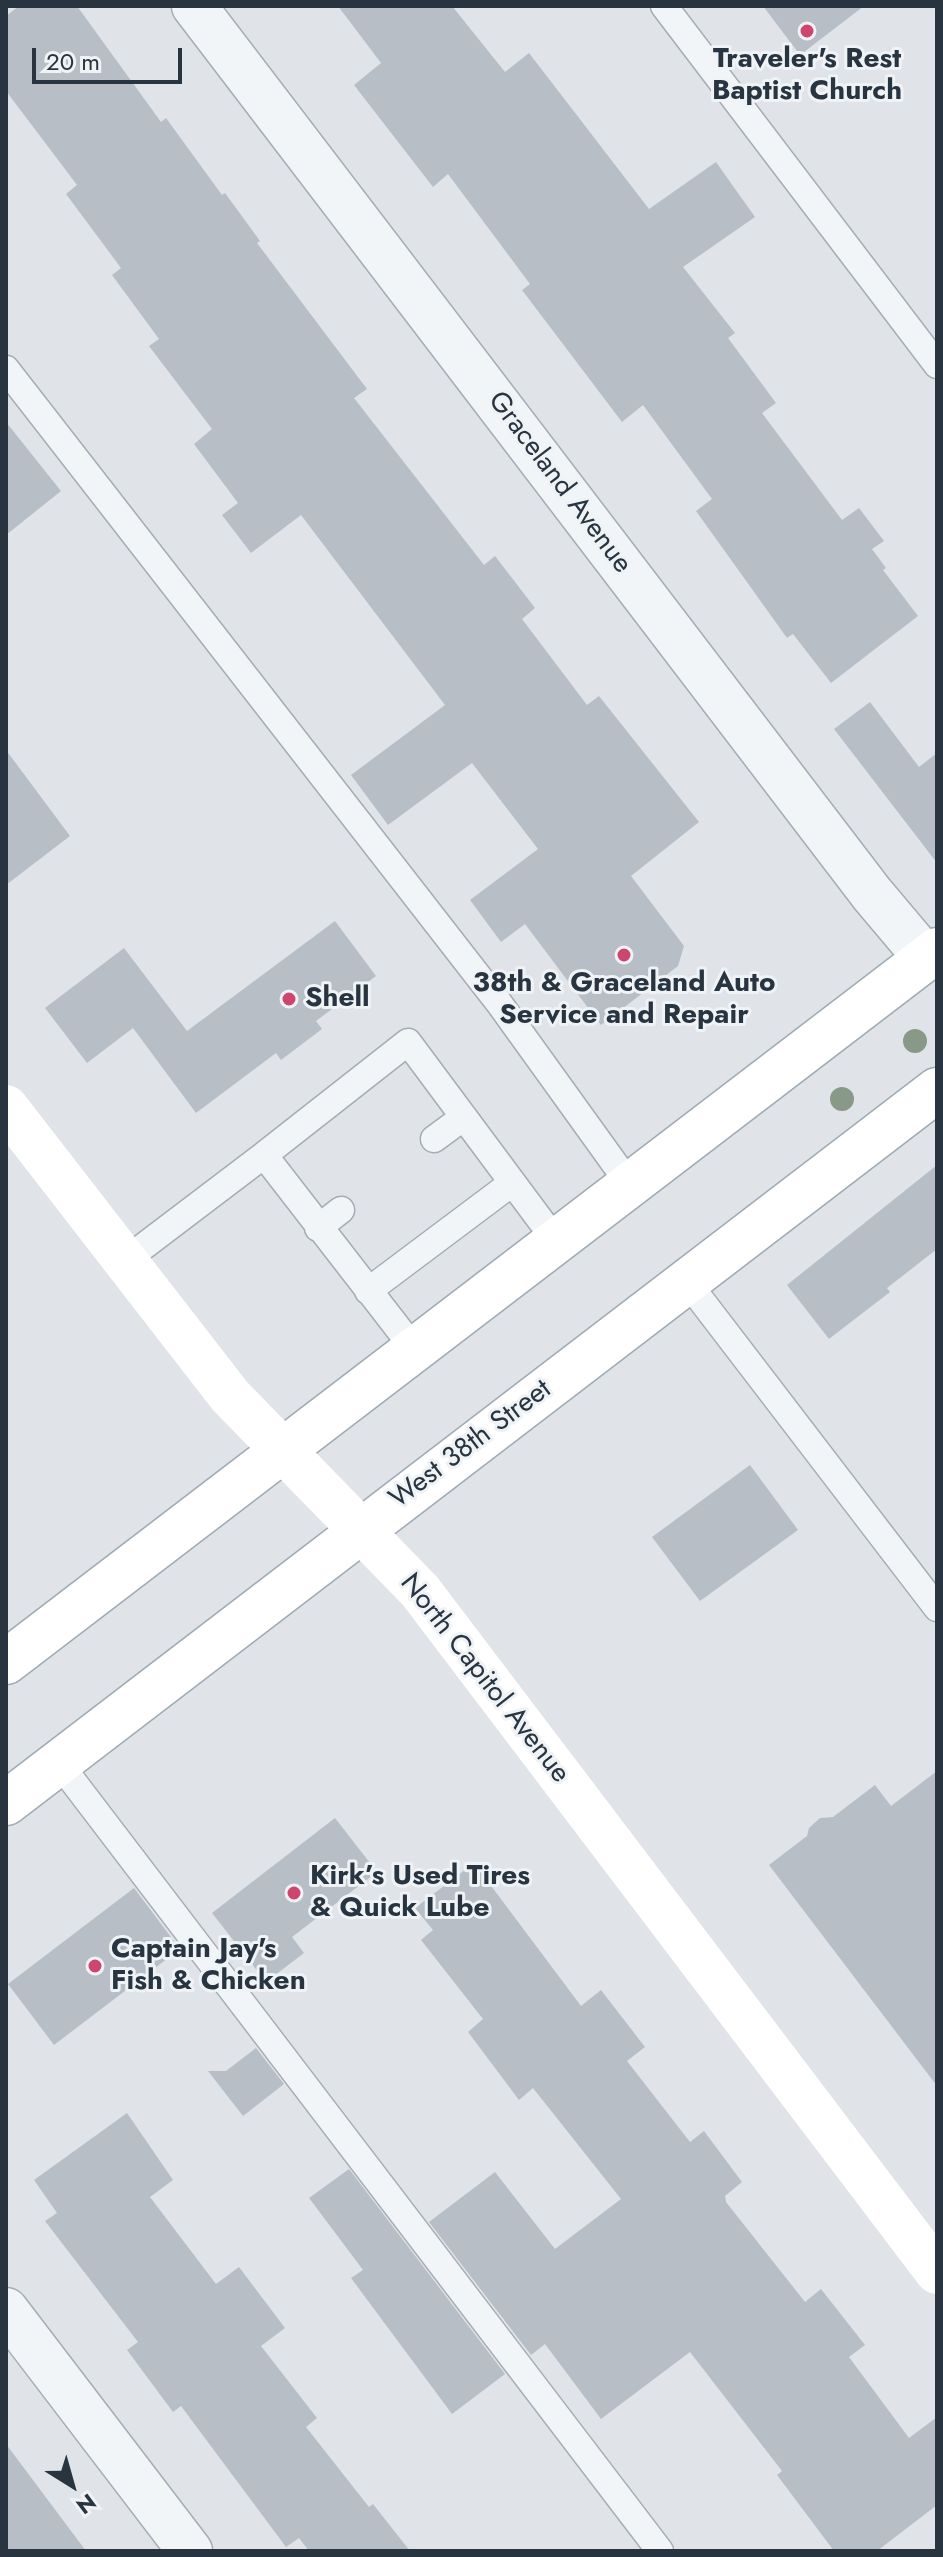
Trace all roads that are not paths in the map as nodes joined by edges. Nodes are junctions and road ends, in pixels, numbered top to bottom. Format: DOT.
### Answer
graph roads {
  1 [pos="194,6"];
  2 [pos="664,6"];
  3 [pos="937,365"];
  4 [pos="6,369"];
  5 [pos="931,954"];
  6 [pos="937,1090"];
  7 [pos="6,1107"];
  8 [pos="464,1117"];
  9 [pos="434,1139"];
  10 [pos="264,1155"];
  11 [pos="512,1183"];
  12 [pos="630,1185"];
  13 [pos="341,1210"];
  14 [pos="318,1228"];
  15 [pos="556,1241"];
  16 [pos="123,1262"];
  17 [pos="688,1283"];
  18 [pos="368,1291"];
  19 [pos="415,1350"];
  20 [pos="282,1451"];
  21 [pos="360,1529"];
  22 [pos="937,1608"];
  23 [pos="6,1662"];
  24 [pos="59,1763"];
  25 [pos="6,1803"];
  26 [pos="937,2272"];
  27 [pos="6,2310"];
  28 [pos="190,2551"];
  29 [pos="660,2551"];
  1 -- 5 [label="street, Graceland Avenue"];
  2 -- 3 [label="lane"];
  4 -- 12 [label="lane"];
  5 -- 12 [label="main road"];
  6 -- 17 [label="main road, West 38th Street"];
  7 -- 16 [label="main road, North Capitol Avenue"];
  8 -- 9 [label="lane"];
  8 -- 10 [label="lane"];
  8 -- 11 [label="lane"];
  10 -- 14 [label="lane"];
  10 -- 16 [label="lane"];
  11 -- 15 [label="lane"];
  11 -- 18 [label="lane"];
  12 -- 15 [label="main road"];
  13 -- 14 [label="lane"];
  14 -- 18 [label="lane"];
  15 -- 19 [label="main road"];
  16 -- 20 [label="main road, North Capitol Avenue"];
  17 -- 21 [label="main road, West 38th Street"];
  17 -- 22 [label="lane"];
  18 -- 19 [label="lane"];
  19 -- 20 [label="main road"];
  20 -- 21 [label="main road, North Capitol Avenue"];
  20 -- 23 [label="main road"];
  21 -- 24 [label="main road, West 38th Street"];
  21 -- 26 [label="main road, North Capitol Avenue"];
  24 -- 25 [label="main road, West 38th Street"];
  24 -- 29 [label="lane"];
  27 -- 28 [label="street"];
}
